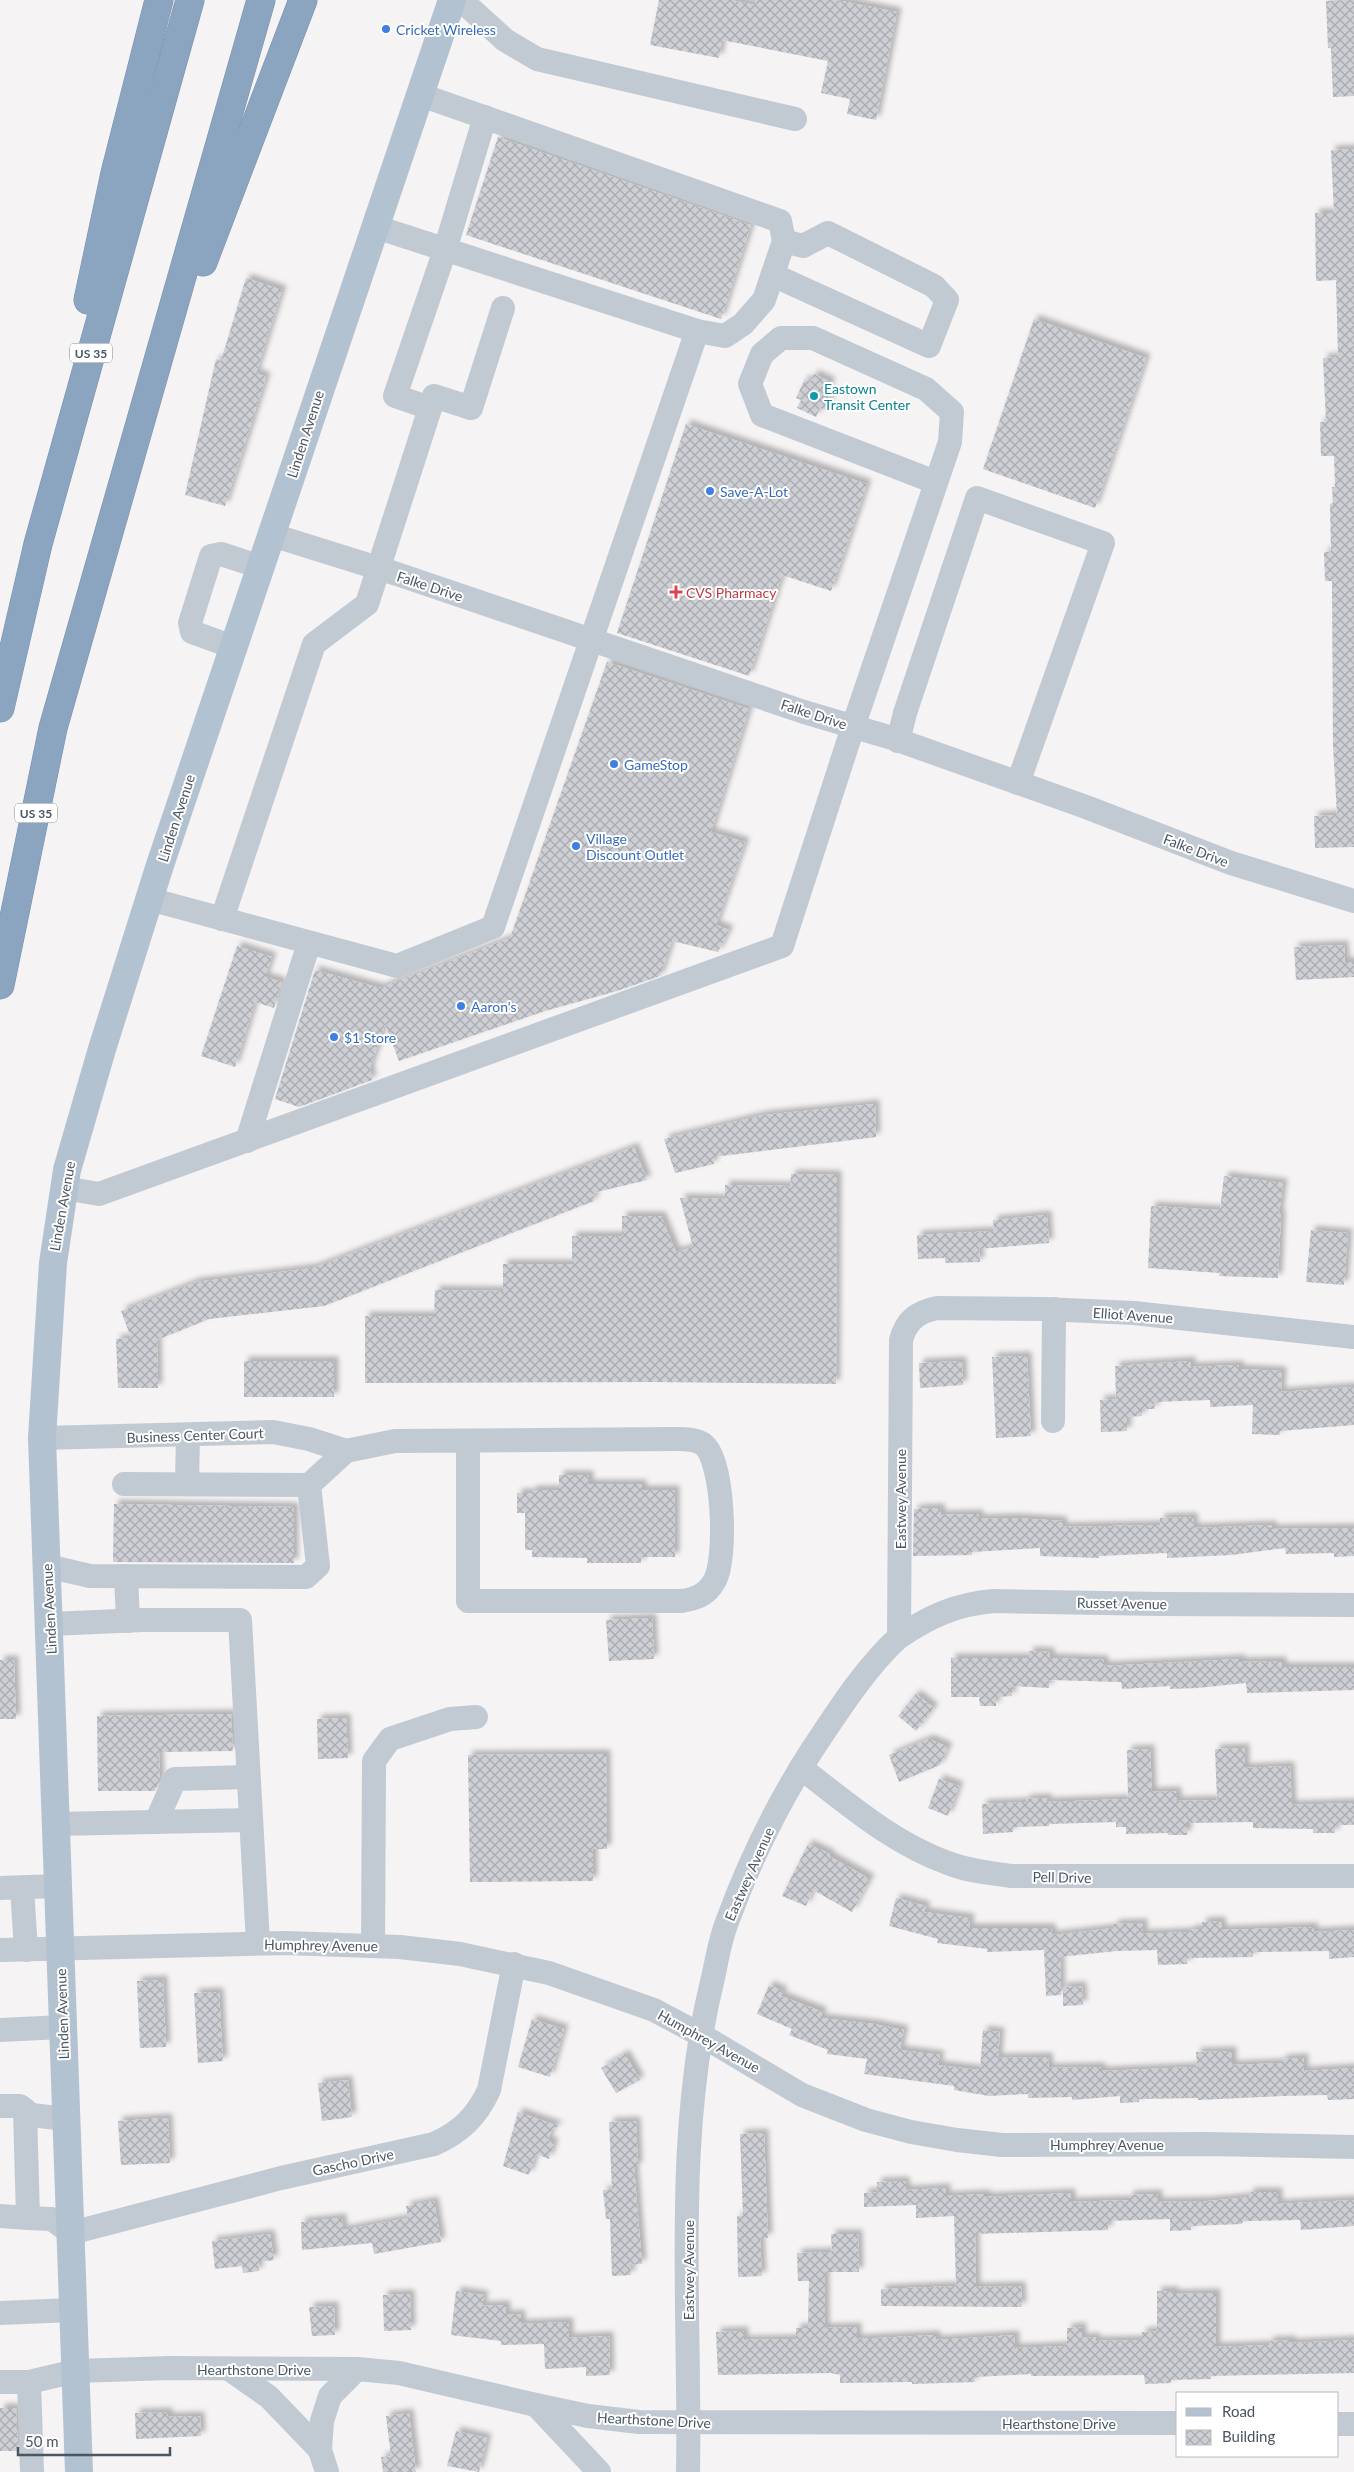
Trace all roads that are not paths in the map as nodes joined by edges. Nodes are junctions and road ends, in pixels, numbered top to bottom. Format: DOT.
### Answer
graph roads {
  1 [pos="159,0"];
  2 [pos="190,0"];
  3 [pos="262,0"];
  4 [pos="303,0"];
  5 [pos="452,0"];
  6 [pos="461,0"];
  7 [pos="421,95"];
  8 [pos="485,118"];
  9 [pos="795,119"];
  10 [pos="376,228"];
  11 [pos="784,241"];
  12 [pos="445,250"];
  13 [pos="773,276"];
  14 [pos="503,308"];
  15 [pos="697,331"];
  16 [pos="157,369"];
  17 [pos="430,408"];
  18 [pos="935,482"];
  19 [pos="272,535"];
  20 [pos="38,544"];
  21 [pos="261,568"];
  22 [pos="379,569"];
  23 [pos="592,640"];
  24 [pos="233,647"];
  25 [pos="0,708"];
  26 [pos="853,727"];
  27 [pos="898,741"];
  28 [pos="1018,783"];
  29 [pos="149,899"];
  30 [pos="1354,901"];
  31 [pos="222,919"];
  32 [pos="309,942"];
  33 [pos="0,985"];
  34 [pos="246,1141"];
  35 [pos="64,1188"];
  36 [pos="1054,1309"];
  37 [pos="914,1317"];
  38 [pos="1354,1337"];
  39 [pos="1053,1422"];
  40 [pos="188,1435"];
  41 [pos="42,1438"];
  42 [pos="468,1442"];
  43 [pos="346,1450"];
  44 [pos="124,1484"];
  45 [pos="187,1484"];
  46 [pos="310,1485"];
  47 [pos="46,1566"];
  48 [pos="126,1576"];
  49 [pos="1354,1604"];
  50 [pos="128,1621"];
  51 [pos="50,1624"];
  52 [pos="899,1637"];
  53 [pos="476,1717"];
  54 [pos="801,1768"];
  55 [pos="248,1777"];
  56 [pos="251,1820"];
  57 [pos="156,1822"];
  58 [pos="55,1824"];
  59 [pos="1354,1876"];
  60 [pos="57,1886"];
  61 [pos="11,1888"];
  62 [pos="258,1944"];
  63 [pos="373,1946"];
  64 [pos="59,1948"];
  65 [pos="0,1950"];
  66 [pos="26,1950"];
  67 [pos="514,1964"];
  68 [pos="62,2027"];
  69 [pos="0,2030"];
  70 [pos="701,2034"];
  71 [pos="0,2106"];
  72 [pos="25,2110"];
  73 [pos="66,2119"];
  74 [pos="1354,2146"];
  75 [pos="0,2216"];
  76 [pos="28,2218"];
  77 [pos="71,2233"];
  78 [pos="74,2310"];
  79 [pos="0,2313"];
  80 [pos="229,2369"];
  81 [pos="357,2369"];
  82 [pos="76,2371"];
  83 [pos="0,2382"];
  84 [pos="29,2382"];
  85 [pos="536,2406"];
  86 [pos="1176,2423"];
  87 [pos="689,2424"];
  88 [pos="1339,2424"];
  89 [pos="1354,2424"];
  90 [pos="320,2450"];
  91 [pos="32,2472"];
  92 [pos="79,2472"];
  93 [pos="327,2472"];
  94 [pos="599,2472"];
  95 [pos="688,2472"];
  1 -- 20 [label="highway"];
  2 -- 20 [label="highway, US 35"];
  3 -- 16 [label="highway, US 35"];
  4 -- 16 [label="highway"];
  5 -- 7 [label="main road, Linden Avenue"];
  6 -- 9 [label="street"];
  7 -- 8 [label="street"];
  7 -- 10 [label="main road, Linden Avenue"];
  8 -- 11 [label="street"];
  8 -- 12 [label="street"];
  10 -- 12 [label="street"];
  10 -- 19 [label="main road, Linden Avenue"];
  11 -- 13 [label="street"];
  11 -- 13 [label="street"];
  12 -- 15 [label="street"];
  12 -- 17 [label="street"];
  13 -- 15 [label="street"];
  14 -- 17 [label="street"];
  15 -- 23 [label="street"];
  16 -- 33 [label="highway, US 35"];
  17 -- 22 [label="street"];
  18 -- 18 [label="street"];
  18 -- 26 [label="street"];
  19 -- 21 [label="main road, Linden Avenue"];
  19 -- 22 [label="street, Falke Drive"];
  20 -- 25 [label="highway, US 35"];
  21 -- 24 [label="main road, Linden Avenue"];
  21 -- 24 [label="street"];
  22 -- 23 [label="street, Falke Drive"];
  22 -- 31 [label="street"];
  23 -- 26 [label="street, Falke Drive"];
  23 -- 32 [label="street"];
  24 -- 29 [label="main road, Linden Avenue"];
  26 -- 27 [label="street, Falke Drive"];
  26 -- 34 [label="street"];
  27 -- 28 [label="street, Falke Drive"];
  27 -- 28 [label="street"];
  28 -- 30 [label="street, Falke Drive"];
  29 -- 31 [label="street"];
  29 -- 35 [label="main road, Linden Avenue"];
  31 -- 32 [label="street"];
  32 -- 34 [label="street"];
  34 -- 35 [label="street"];
  35 -- 41 [label="main road, Linden Avenue"];
  36 -- 37 [label="street, Elliot Avenue"];
  36 -- 38 [label="street, Elliot Avenue"];
  36 -- 39 [label="street"];
  37 -- 52 [label="street, Eastwey Avenue"];
  40 -- 41 [label="street, Business Center Court"];
  40 -- 43 [label="street, Business Center Court"];
  40 -- 45 [label="street"];
  41 -- 47 [label="main road, Linden Avenue"];
  42 -- 42 [label="street"];
  42 -- 43 [label="street"];
  43 -- 46 [label="street"];
  44 -- 45 [label="street"];
  45 -- 46 [label="street"];
  46 -- 48 [label="street"];
  47 -- 48 [label="street"];
  47 -- 51 [label="main road, Linden Avenue"];
  48 -- 50 [label="street"];
  49 -- 52 [label="street, Russet Avenue"];
  50 -- 51 [label="street"];
  50 -- 55 [label="street"];
  51 -- 58 [label="main road, Linden Avenue"];
  52 -- 54 [label="street, Eastwey Avenue"];
  53 -- 63 [label="street"];
  54 -- 59 [label="street, Pell Drive"];
  54 -- 70 [label="street, Eastwey Avenue"];
  55 -- 56 [label="street"];
  55 -- 57 [label="street"];
  56 -- 57 [label="street"];
  56 -- 62 [label="street"];
  57 -- 58 [label="street"];
  58 -- 60 [label="main road, Linden Avenue"];
  60 -- 61 [label="street"];
  60 -- 64 [label="main road, Linden Avenue"];
  61 -- 66 [label="street"];
  62 -- 63 [label="street, Humphrey Avenue"];
  62 -- 64 [label="street, Humphrey Avenue"];
  63 -- 67 [label="street, Humphrey Avenue"];
  64 -- 66 [label="street, Humphrey Avenue"];
  64 -- 68 [label="main road, Linden Avenue"];
  65 -- 66 [label="street, Humphrey Avenue"];
  67 -- 70 [label="street, Humphrey Avenue"];
  67 -- 77 [label="street, Gascho Drive"];
  68 -- 69 [label="street"];
  68 -- 73 [label="main road, Linden Avenue"];
  70 -- 74 [label="street, Humphrey Avenue"];
  70 -- 87 [label="street, Eastwey Avenue"];
  71 -- 72 [label="street"];
  72 -- 73 [label="street"];
  72 -- 76 [label="street"];
  73 -- 77 [label="main road, Linden Avenue"];
  75 -- 76 [label="street"];
  76 -- 77 [label="street"];
  77 -- 78 [label="main road, Linden Avenue"];
  78 -- 79 [label="street"];
  78 -- 82 [label="main road, Linden Avenue"];
  80 -- 81 [label="street, Hearthstone Drive"];
  80 -- 82 [label="street, Hearthstone Drive"];
  80 -- 90 [label="street"];
  81 -- 85 [label="street, Hearthstone Drive"];
  81 -- 90 [label="street"];
  82 -- 84 [label="street, Hearthstone Drive"];
  82 -- 92 [label="main road, Linden Avenue"];
  83 -- 84 [label="street, Hearthstone Drive"];
  84 -- 91 [label="street"];
  85 -- 87 [label="street, Hearthstone Drive"];
  85 -- 94 [label="street"];
  86 -- 87 [label="street, Hearthstone Drive"];
  87 -- 95 [label="street, Eastwey Avenue"];
  88 -- 89 [label="street"];
  90 -- 93 [label="street"];
}
